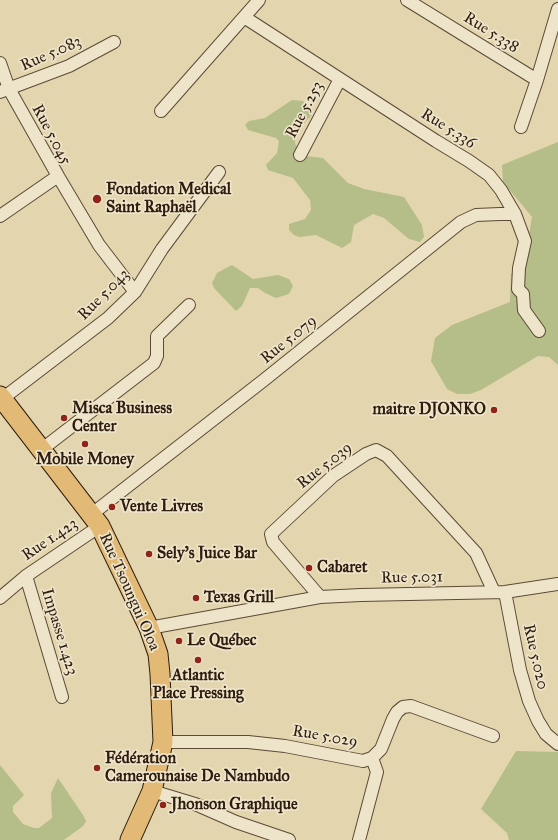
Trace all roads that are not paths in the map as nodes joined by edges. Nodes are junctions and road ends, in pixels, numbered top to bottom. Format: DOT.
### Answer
graph roads {
  1 [pos="259,0"];
  2 [pos="407,0"];
  3 [pos="558,9"];
  4 [pos="244,17"];
  5 [pos="114,42"];
  6 [pos="0,63"];
  7 [pos="340,79"];
  8 [pos="537,80"];
  9 [pos="4,91"];
  10 [pos="161,111"];
  11 [pos="521,126"];
  12 [pos="300,155"];
  13 [pos="219,172"];
  14 [pos="58,176"];
  15 [pos="515,214"];
  16 [pos="0,216"];
  17 [pos="135,292"];
  18 [pos="189,305"];
  19 [pos="539,331"];
  20 [pos="1,398"];
  21 [pos="41,450"];
  22 [pos="96,520"];
  23 [pos="26,576"];
  24 [pos="558,584"];
  25 [pos="499,592"];
  26 [pos="320,597"];
  27 [pos="0,598"];
  28 [pos="149,628"];
  29 [pos="62,697"];
  30 [pos="493,736"];
  31 [pos="163,742"];
  32 [pos="558,744"];
  33 [pos="372,758"];
  34 [pos="152,791"];
  35 [pos="130,840"];
  36 [pos="289,840"];
  37 [pos="358,840"];
  1 -- 4 [label="street"];
  2 -- 8 [label="street, Rue 5.338"];
  3 -- 8 [label="street"];
  4 -- 7 [label="street, Rue 5.336"];
  4 -- 10 [label="street"];
  5 -- 9 [label="street, Rue 5.083"];
  6 -- 9 [label="street, Rue 5.045"];
  7 -- 12 [label="street, Rue 5.253"];
  7 -- 15 [label="street, Rue 5.336"];
  8 -- 11 [label="street"];
  9 -- 14 [label="street, Rue 5.045"];
  13 -- 17 [label="street, Rue 5.043"];
  14 -- 16 [label="street, Rue 5.045"];
  14 -- 17 [label="street"];
  15 -- 19 [label="street, Rue 5.336"];
  15 -- 22 [label="street, Rue 5.079"];
  17 -- 20 [label="street, Rue 5.043"];
  18 -- 21 [label="street"];
  20 -- 21 [label="main road, Rue Tsoungui Oloa"];
  21 -- 22 [label="main road, Rue Tsoungui Oloa"];
  22 -- 23 [label="street, Rue 1.423"];
  22 -- 28 [label="main road, Rue Tsoungui Oloa"];
  23 -- 27 [label="street, Rue 1.423"];
  23 -- 29 [label="street, Impasse 1.423"];
  24 -- 25 [label="street, Rue 5.031"];
  25 -- 26 [label="street, Rue 5.031"];
  25 -- 26 [label="street, Rue 5.039"];
  25 -- 32 [label="street, Rue 5.020"];
  26 -- 28 [label="street, Rue 5.031"];
  28 -- 31 [label="main road, Rue Tsoungui Oloa"];
  30 -- 33 [label="street, Rue 5.029"];
  31 -- 33 [label="street, Rue 5.029"];
  31 -- 34 [label="main road, Rue Tsoungui Oloa"];
  33 -- 37 [label="street"];
  34 -- 35 [label="main road, Rue Tsoungui Oloa"];
  34 -- 36 [label="street"];
}
